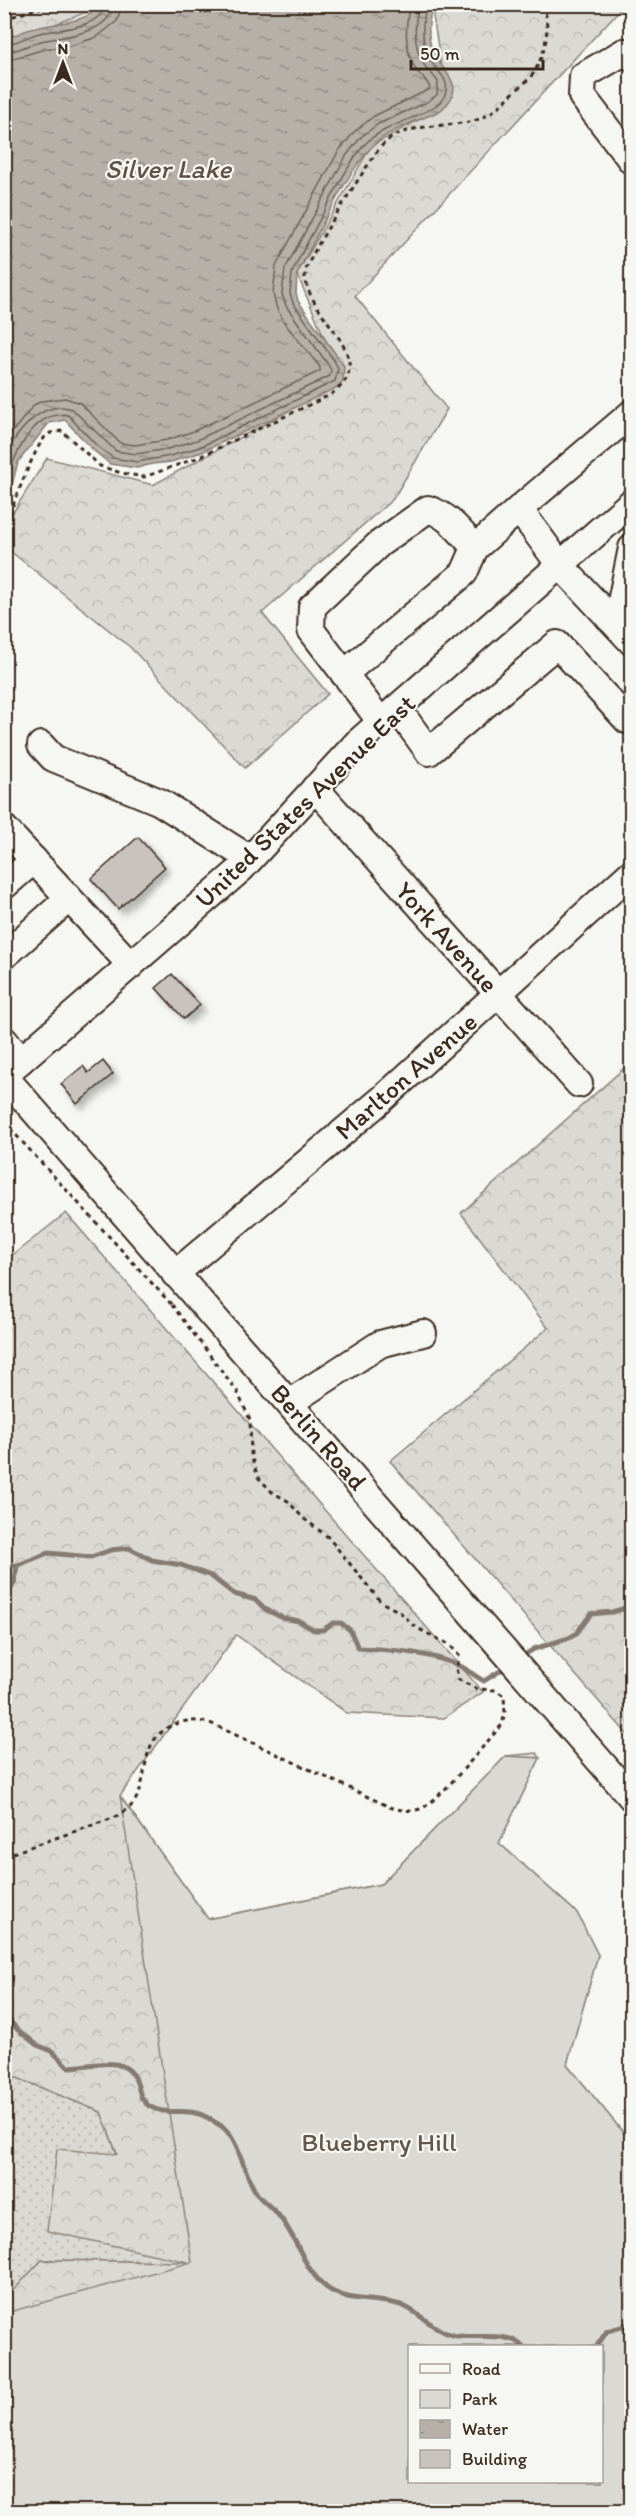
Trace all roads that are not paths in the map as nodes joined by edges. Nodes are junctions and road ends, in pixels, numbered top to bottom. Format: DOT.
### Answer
graph roads {
  1 [pos="632,58"];
  2 [pos="632,161"];
  3 [pos="632,413"];
  4 [pos="632,502"];
  5 [pos="519,508"];
  6 [pos="475,548"];
  7 [pos="632,548"];
  8 [pos="560,565"];
  9 [pos="609,618"];
  10 [pos="632,642"];
  11 [pos="344,674"];
  12 [pos="389,715"];
  13 [pos="627,720"];
  14 [pos="40,745"];
  15 [pos="315,788"];
  16 [pos="4,828"];
  17 [pos="250,859"];
  18 [pos="34,860"];
  19 [pos="632,872"];
  20 [pos="4,886"];
  21 [pos="68,899"];
  22 [pos="4,956"];
  23 [pos="131,965"];
  24 [pos="499,995"];
  25 [pos="4,1040"];
  26 [pos="10,1071"];
  27 [pos="579,1084"];
  28 [pos="179,1290"];
  29 [pos="423,1333"];
  30 [pos="289,1403"];
  31 [pos="632,1798"];
  1 -- 2 [label="street"];
  3 -- 5 [label="street"];
  4 -- 8 [label="street, United States Avenue East"];
  5 -- 6 [label="street"];
  5 -- 8 [label="street"];
  6 -- 11 [label="street"];
  6 -- 11 [label="street"];
  7 -- 9 [label="street"];
  8 -- 9 [label="street"];
  8 -- 12 [label="street, United States Avenue East"];
  9 -- 10 [label="street"];
  11 -- 12 [label="street"];
  12 -- 13 [label="street"];
  12 -- 15 [label="street, United States Avenue East"];
  14 -- 17 [label="street"];
  15 -- 17 [label="street, United States Avenue East"];
  15 -- 24 [label="street, York Avenue"];
  16 -- 18 [label="street"];
  17 -- 23 [label="street, United States Avenue East"];
  18 -- 20 [label="street"];
  18 -- 21 [label="street"];
  19 -- 24 [label="street, Marlton Avenue"];
  21 -- 22 [label="street"];
  21 -- 23 [label="street"];
  23 -- 26 [label="street, United States Avenue East"];
  24 -- 27 [label="street, York Avenue"];
  24 -- 28 [label="street, Marlton Avenue"];
  25 -- 26 [label="street, Berlin Road"];
  26 -- 28 [label="street, Berlin Road"];
  28 -- 30 [label="street, Berlin Road"];
  29 -- 30 [label="street"];
  30 -- 31 [label="street, Berlin Road"];
}
